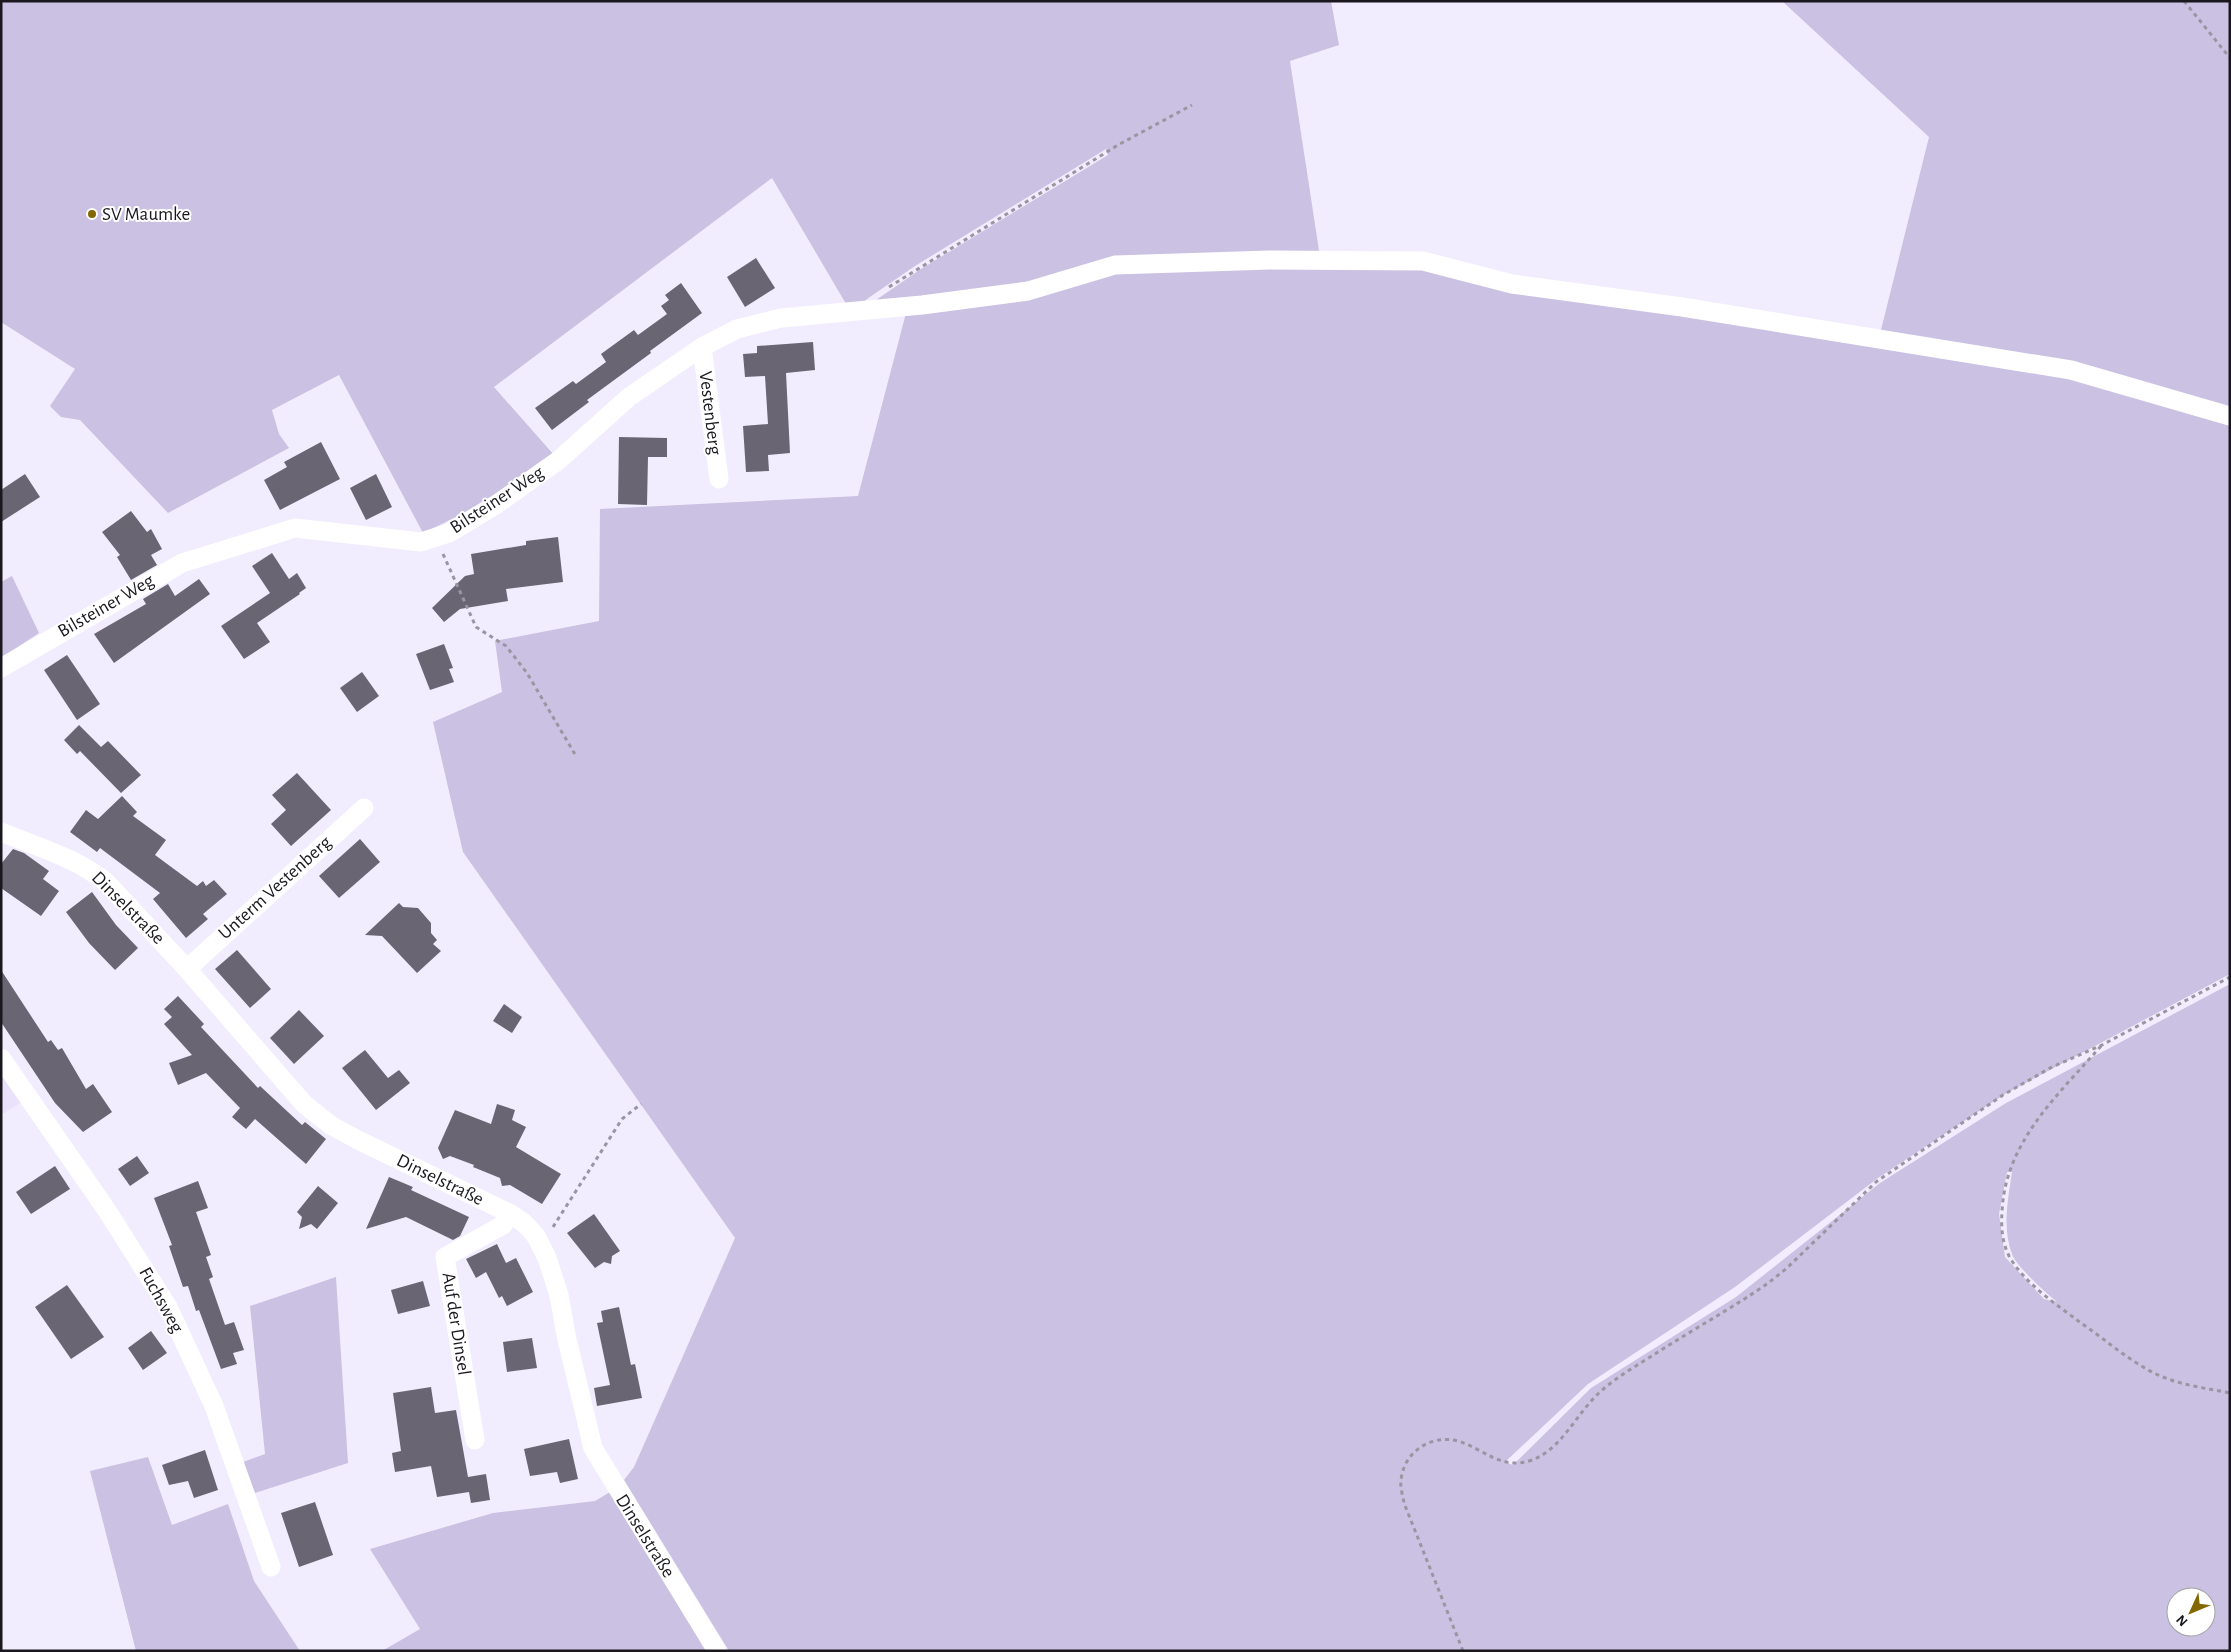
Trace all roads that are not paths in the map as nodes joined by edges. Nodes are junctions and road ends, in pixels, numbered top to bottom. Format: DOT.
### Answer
graph roads {
  1 [pos="702,348"];
  2 [pos="2230,416"];
  3 [pos="719,479"];
  4 [pos="1,668"];
  5 [pos="364,808"];
  6 [pos="1,832"];
  7 [pos="187,969"];
  8 [pos="1,1058"];
  9 [pos="509,1213"];
  10 [pos="475,1440"];
  11 [pos="272,1567"];
  12 [pos="717,1651"];
  1 -- 2 [label="street, Bilsteiner Weg"];
  1 -- 3 [label="street, Vestenberg"];
  1 -- 4 [label="street, Bilsteiner Weg"];
  5 -- 7 [label="street, Unterm Vestenberg"];
  6 -- 7 [label="street, Dinselstraße"];
  7 -- 9 [label="street, Dinselstraße"];
  8 -- 11 [label="street, Fuchsweg"];
  9 -- 10 [label="street, Auf der Dinsel"];
  9 -- 12 [label="street, Dinselstraße"];
}
